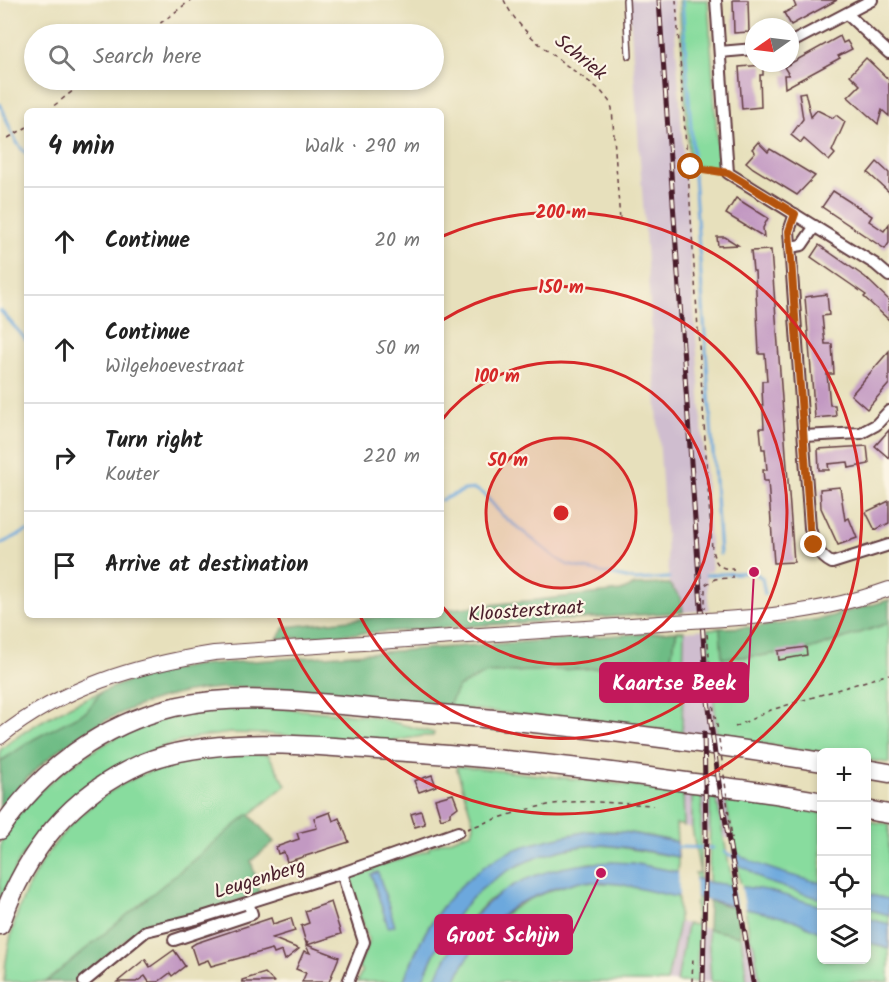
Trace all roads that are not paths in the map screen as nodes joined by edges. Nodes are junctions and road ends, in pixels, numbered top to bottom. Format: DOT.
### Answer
graph roads {
  1 [pos="626,0"];
  2 [pos="716,0"];
  3 [pos="872,0"];
  4 [pos="847,14"];
  5 [pos="799,38"];
  6 [pos="745,50"];
  7 [pos="720,52"];
  8 [pos="889,53"];
  9 [pos="629,56"];
  10 [pos="795,214"];
  11 [pos="814,226"];
  12 [pos="790,247"];
  13 [pos="889,276"];
  14 [pos="889,411"];
  15 [pos="804,436"];
  16 [pos="889,545"];
  17 [pos="889,589"];
  18 [pos="0,736"];
  19 [pos="817,761"];
  20 [pos="871,770"];
  21 [pos="889,773"];
  22 [pos="817,801"];
  23 [pos="871,811"];
  24 [pos="889,814"];
  25 [pos="0,830"];
  26 [pos="458,832"];
  27 [pos="342,873"];
  28 [pos="248,903"];
  29 [pos="0,925"];
  30 [pos="174,939"];
  31 [pos="84,982"];
  32 [pos="348,982"];
  1 -- 9 [label="lane"];
  2 -- 7 [label="street"];
  3 -- 4 [label="street"];
  4 -- 5 [label="street"];
  4 -- 8 [label="street"];
  6 -- 7 [label="street"];
  7 -- 10 [label="street"];
  10 -- 11 [label="street"];
  10 -- 12 [label="street"];
  11 -- 12 [label="street"];
  11 -- 13 [label="street"];
  12 -- 15 [label="street"];
  14 -- 15 [label="street"];
  15 -- 16 [label="street"];
  17 -- 18 [label="main road, Kloosterstraat, bridge"];
  19 -- 25 [label="highway"];
  20 -- 21 [label="highway"];
  22 -- 29 [label="highway"];
  23 -- 24 [label="highway"];
  26 -- 27 [label="street, Leugenberg"];
  27 -- 28 [label="street, Leugenberg"];
  27 -- 32 [label="street"];
  28 -- 30 [label="street"];
  28 -- 31 [label="street, Leugenberg"];
}
